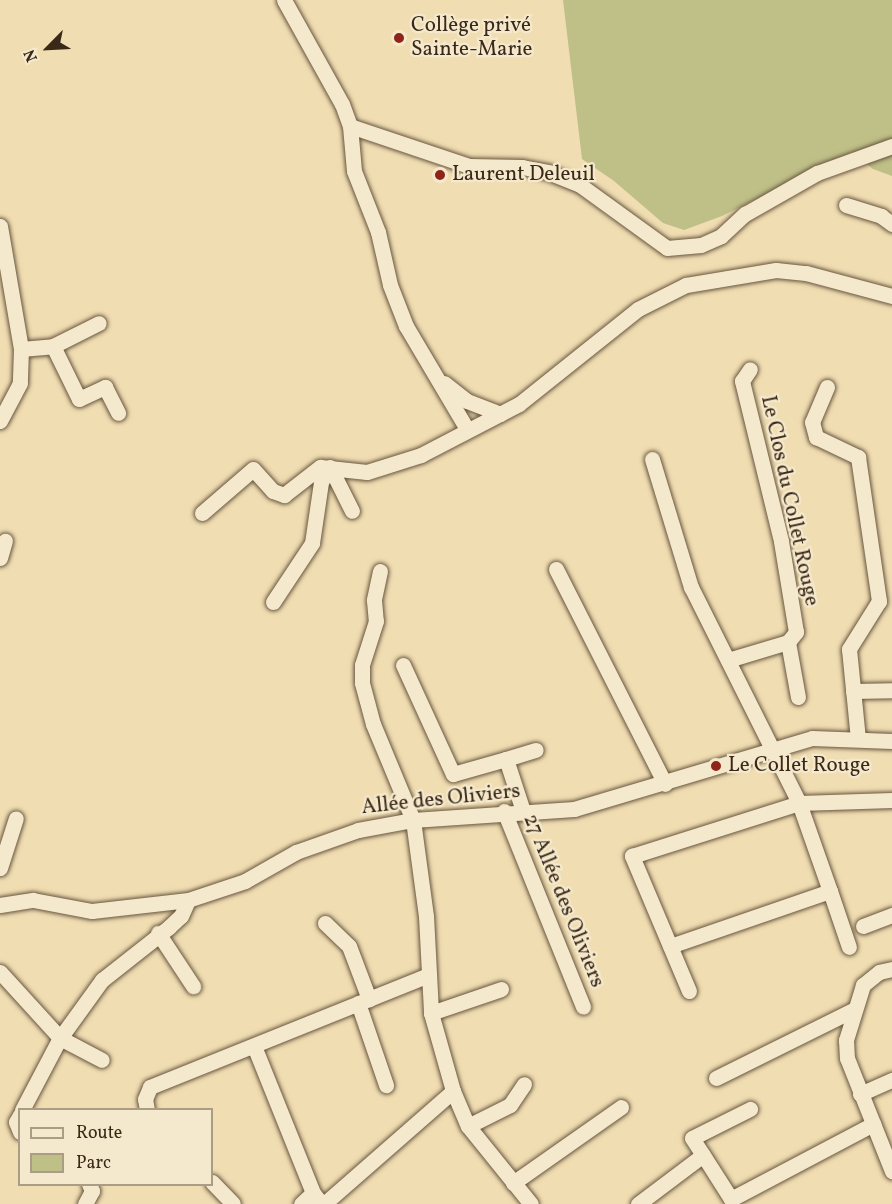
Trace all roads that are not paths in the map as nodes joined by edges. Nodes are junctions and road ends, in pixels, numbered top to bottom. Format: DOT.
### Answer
graph roads {
  1 [pos="284,0"];
  2 [pos="350,126"];
  3 [pos="890,147"];
  4 [pos="846,205"];
  5 [pos="892,224"];
  6 [pos="0,226"];
  7 [pos="892,296"];
  8 [pos="99,323"];
  9 [pos="53,346"];
  10 [pos="21,349"];
  11 [pos="750,369"];
  12 [pos="437,376"];
  13 [pos="827,387"];
  14 [pos="118,413"];
  15 [pos="501,414"];
  16 [pos="0,421"];
  17 [pos="466,429"];
  18 [pos="652,459"];
  19 [pos="330,467"];
  20 [pos="352,511"];
  21 [pos="202,513"];
  22 [pos="5,541"];
  23 [pos="0,558"];
  24 [pos="556,569"];
  25 [pos="380,571"];
  26 [pos="273,602"];
  27 [pos="788,642"];
  28 [pos="728,660"];
  29 [pos="403,665"];
  30 [pos="892,690"];
  31 [pos="853,691"];
  32 [pos="798,697"];
  33 [pos="858,739"];
  34 [pos="892,741"];
  35 [pos="771,747"];
  36 [pos="536,750"];
  37 [pos="506,759"];
  38 [pos="665,784"];
  39 [pos="892,800"];
  40 [pos="799,803"];
  41 [pos="513,811"];
  42 [pos="16,818"];
  43 [pos="413,820"];
  44 [pos="0,868"];
  45 [pos="830,891"];
  46 [pos="188,900"];
  47 [pos="155,904"];
  48 [pos="0,905"];
  49 [pos="892,915"];
  50 [pos="325,923"];
  51 [pos="863,926"];
  52 [pos="158,933"];
  53 [pos="670,946"];
  54 [pos="849,947"];
  55 [pos="892,969"];
  56 [pos="0,972"];
  57 [pos="428,975"];
  58 [pos="193,986"];
  59 [pos="501,989"];
  60 [pos="689,991"];
  61 [pos="364,1001"];
  62 [pos="587,1006"];
  63 [pos="853,1010"];
  64 [pos="431,1013"];
  65 [pos="60,1038"];
  66 [pos="254,1046"];
  67 [pos="102,1060"];
  68 [pos="716,1078"];
  69 [pos="892,1080"];
  70 [pos="524,1084"];
  71 [pos="386,1085"];
  72 [pos="453,1091"];
  73 [pos="860,1094"];
  74 [pos="621,1107"];
  75 [pos="23,1108"];
  76 [pos="147,1108"];
  77 [pos="750,1109"];
  78 [pos="873,1124"];
  79 [pos="468,1126"];
  80 [pos="704,1155"];
  81 [pos="892,1171"];
  82 [pos="213,1183"];
  83 [pos="513,1183"];
  84 [pos="90,1186"];
  85 [pos="337,1193"];
  86 [pos="320,1200"];
  87 [pos="732,1201"];
  88 [pos="85,1204"];
  89 [pos="233,1204"];
  90 [pos="301,1204"];
  91 [pos="348,1204"];
  92 [pos="531,1204"];
  93 [pos="638,1204"];
  1 -- 2 [label="street"];
  2 -- 3 [label="street"];
  2 -- 12 [label="street"];
  4 -- 5 [label="street"];
  6 -- 10 [label="street"];
  7 -- 15 [label="street"];
  8 -- 9 [label="street"];
  9 -- 10 [label="street"];
  9 -- 14 [label="street"];
  10 -- 16 [label="street"];
  11 -- 27 [label="street, Le Clos du Collet Rouge"];
  12 -- 15 [label="street"];
  12 -- 17 [label="street"];
  13 -- 31 [label="street"];
  15 -- 17 [label="street"];
  17 -- 19 [label="street"];
  18 -- 28 [label="street"];
  19 -- 20 [label="street"];
  19 -- 21 [label="street"];
  19 -- 26 [label="street"];
  22 -- 23 [label="street"];
  24 -- 38 [label="street"];
  25 -- 43 [label="street"];
  27 -- 28 [label="street"];
  27 -- 32 [label="street, Le Clos du Collet Rouge"];
  28 -- 35 [label="street"];
  29 -- 37 [label="street"];
  30 -- 31 [label="street"];
  31 -- 33 [label="street"];
  33 -- 34 [label="street, Allée des Oliviers"];
  33 -- 35 [label="street, Allée des Oliviers"];
  35 -- 38 [label="street, Allée des Oliviers"];
  35 -- 40 [label="street"];
  36 -- 37 [label="street"];
  37 -- 41 [label="street"];
  38 -- 41 [label="street, Allée des Oliviers"];
  39 -- 40 [label="street"];
  40 -- 45 [label="street"];
  40 -- 53 [label="street"];
  41 -- 43 [label="street, Allée des Oliviers"];
  41 -- 62 [label="street"];
  42 -- 44 [label="street"];
  43 -- 46 [label="street, Allée des Oliviers"];
  43 -- 57 [label="street"];
  45 -- 53 [label="street"];
  45 -- 54 [label="street"];
  46 -- 47 [label="street, Allée des Oliviers"];
  46 -- 52 [label="street"];
  47 -- 48 [label="street, Allée des Oliviers"];
  47 -- 52 [label="street"];
  49 -- 51 [label="street"];
  50 -- 61 [label="street"];
  52 -- 58 [label="street"];
  52 -- 65 [label="street"];
  53 -- 60 [label="street"];
  55 -- 63 [label="street"];
  56 -- 65 [label="street"];
  57 -- 61 [label="street"];
  57 -- 64 [label="street"];
  59 -- 64 [label="street"];
  61 -- 66 [label="street"];
  61 -- 71 [label="street"];
  63 -- 68 [label="street"];
  63 -- 73 [label="street"];
  64 -- 72 [label="street"];
  65 -- 67 [label="street"];
  65 -- 75 [label="street"];
  66 -- 76 [label="street"];
  66 -- 86 [label="street"];
  69 -- 73 [label="street"];
  70 -- 79 [label="street"];
  72 -- 79 [label="street"];
  72 -- 85 [label="street"];
  73 -- 78 [label="street"];
  74 -- 83 [label="street"];
  77 -- 80 [label="street"];
  78 -- 81 [label="street"];
  78 -- 87 [label="street"];
  79 -- 83 [label="street"];
  80 -- 87 [label="street"];
  80 -- 93 [label="street"];
  82 -- 89 [label="street"];
  83 -- 92 [label="street"];
  84 -- 88 [label="street"];
  85 -- 86 [label="street"];
  85 -- 91 [label="street"];
  86 -- 90 [label="street"];
}
